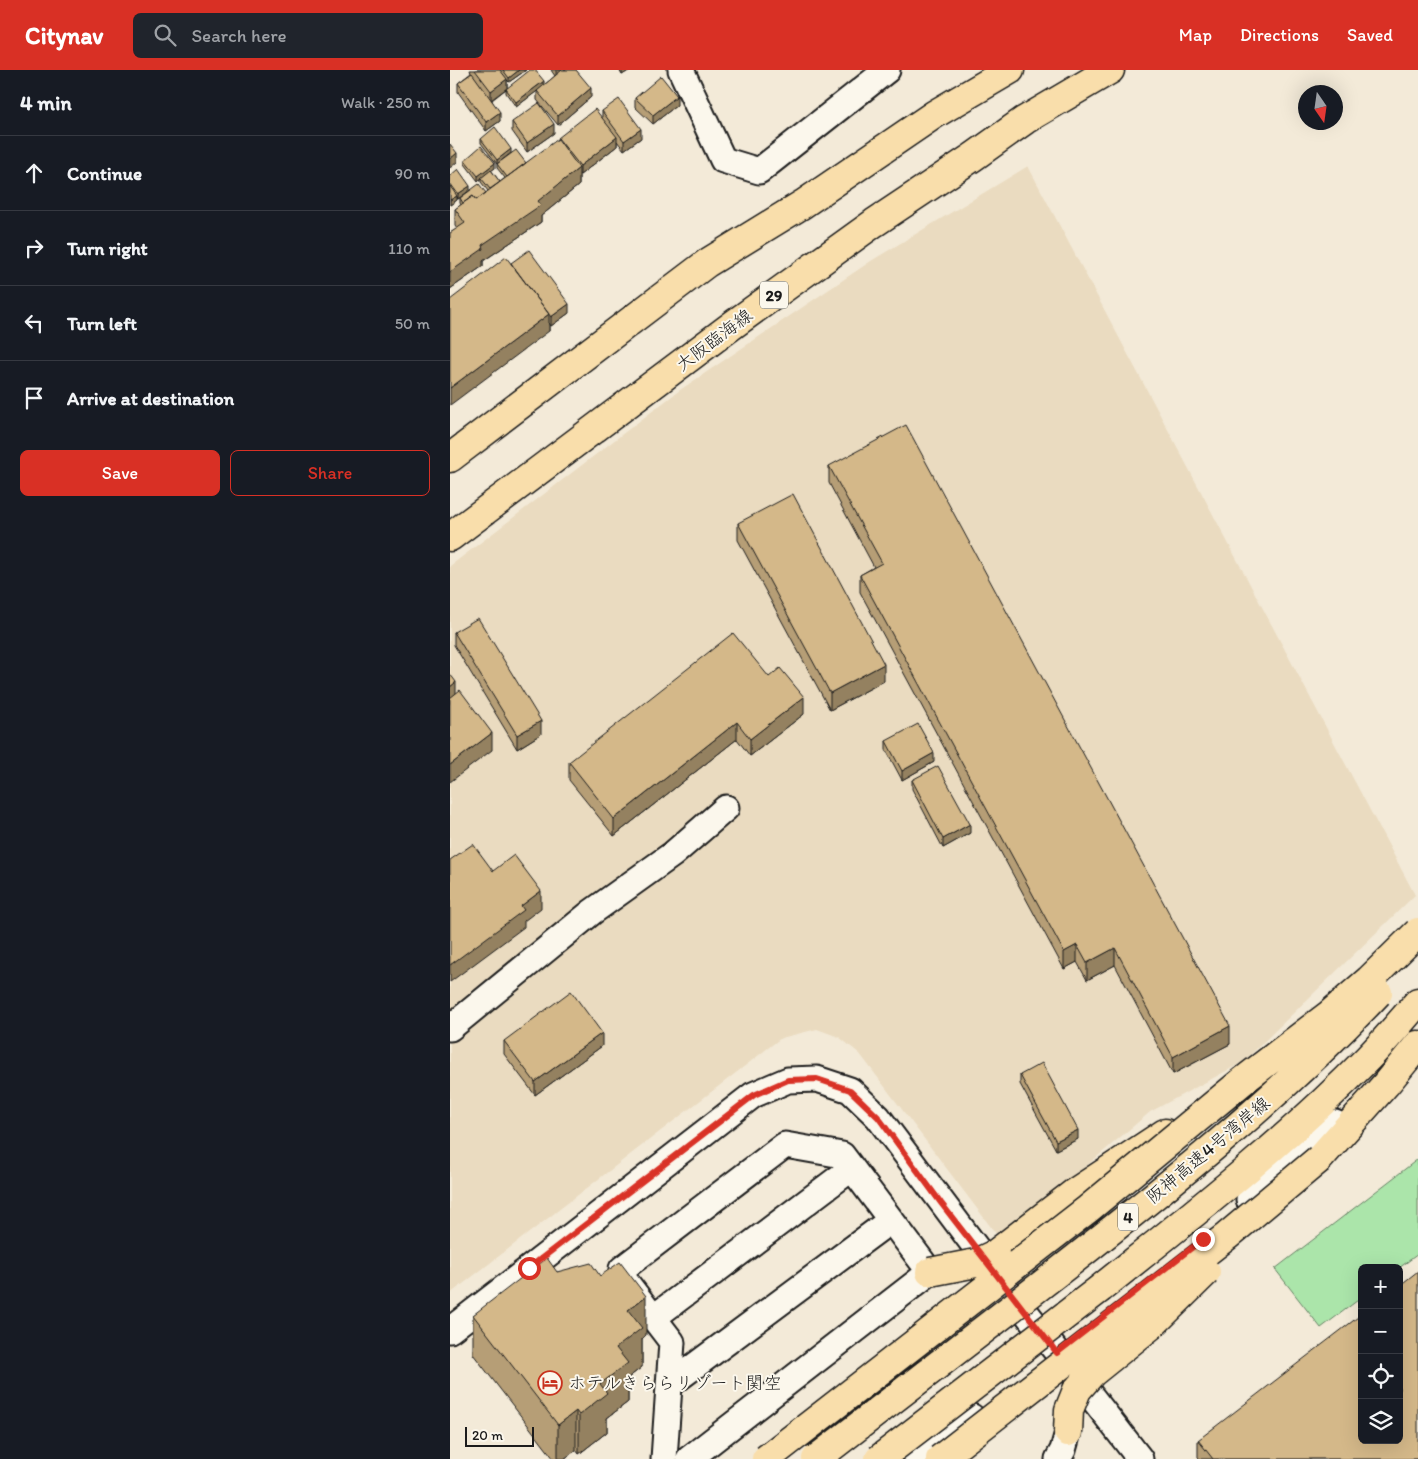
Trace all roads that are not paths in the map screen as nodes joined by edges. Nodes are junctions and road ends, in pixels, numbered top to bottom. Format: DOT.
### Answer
graph roads {
  1 [pos="681,70"];
  2 [pos="887,70"];
  3 [pos="1110,70"];
  4 [pos="1002,72"];
  5 [pos="450,458"];
  6 [pos="450,537"];
  7 [pos="726,808"];
  8 [pos="1418,917"];
  9 [pos="1418,932"];
  10 [pos="1418,950"];
  11 [pos="1418,1002"];
  12 [pos="450,1028"];
  13 [pos="1418,1037"];
  14 [pos="1418,1045"];
  15 [pos="1244,1080"];
  16 [pos="1319,1159"];
  17 [pos="852,1168"];
  18 [pos="892,1220"];
  19 [pos="930,1272"];
  20 [pos="1008,1290"];
  21 [pos="653,1318"];
  22 [pos="450,1330"];
  23 [pos="1057,1353"];
  24 [pos="669,1385"];
  25 [pos="1068,1432"];
  26 [pos="664,1459"];
  27 [pos="689,1459"];
  28 [pos="766,1459"];
  29 [pos="787,1459"];
  30 [pos="816,1459"];
  31 [pos="879,1459"];
  32 [pos="917,1459"];
  33 [pos="940,1459"];
  34 [pos="1058,1459"];
  35 [pos="1078,1459"];
  36 [pos="1140,1459"];
  1 -- 2 [label="street"];
  3 -- 6 [label="main road, 大阪臨海線 / 29"];
  4 -- 5 [label="main road"];
  7 -- 12 [label="street"];
  8 -- 20 [label="street"];
  9 -- 15 [label="main road, bridge"];
  10 -- 30 [label="main road, 阪神高速4号湾岸線 / 4, bridge"];
  11 -- 31 [label="main road, 4, bridge"];
  13 -- 23 [label="street"];
  14 -- 16 [label="main road"];
  15 -- 19 [label="main road, bridge"];
  15 -- 28 [label="main road, bridge"];
  16 -- 25 [label="main road, bridge"];
  16 -- 33 [label="main road, bridge"];
  17 -- 18 [label="street"];
  17 -- 21 [label="street"];
  17 -- 21 [label="street"];
  18 -- 19 [label="street"];
  18 -- 24 [label="street"];
  19 -- 27 [label="street"];
  20 -- 22 [label="street"];
  20 -- 23 [label="street"];
  20 -- 29 [label="street"];
  21 -- 24 [label="street"];
  23 -- 32 [label="street"];
  23 -- 36 [label="street"];
  24 -- 26 [label="street"];
  25 -- 34 [label="street"];
  25 -- 35 [label="street"];
}
